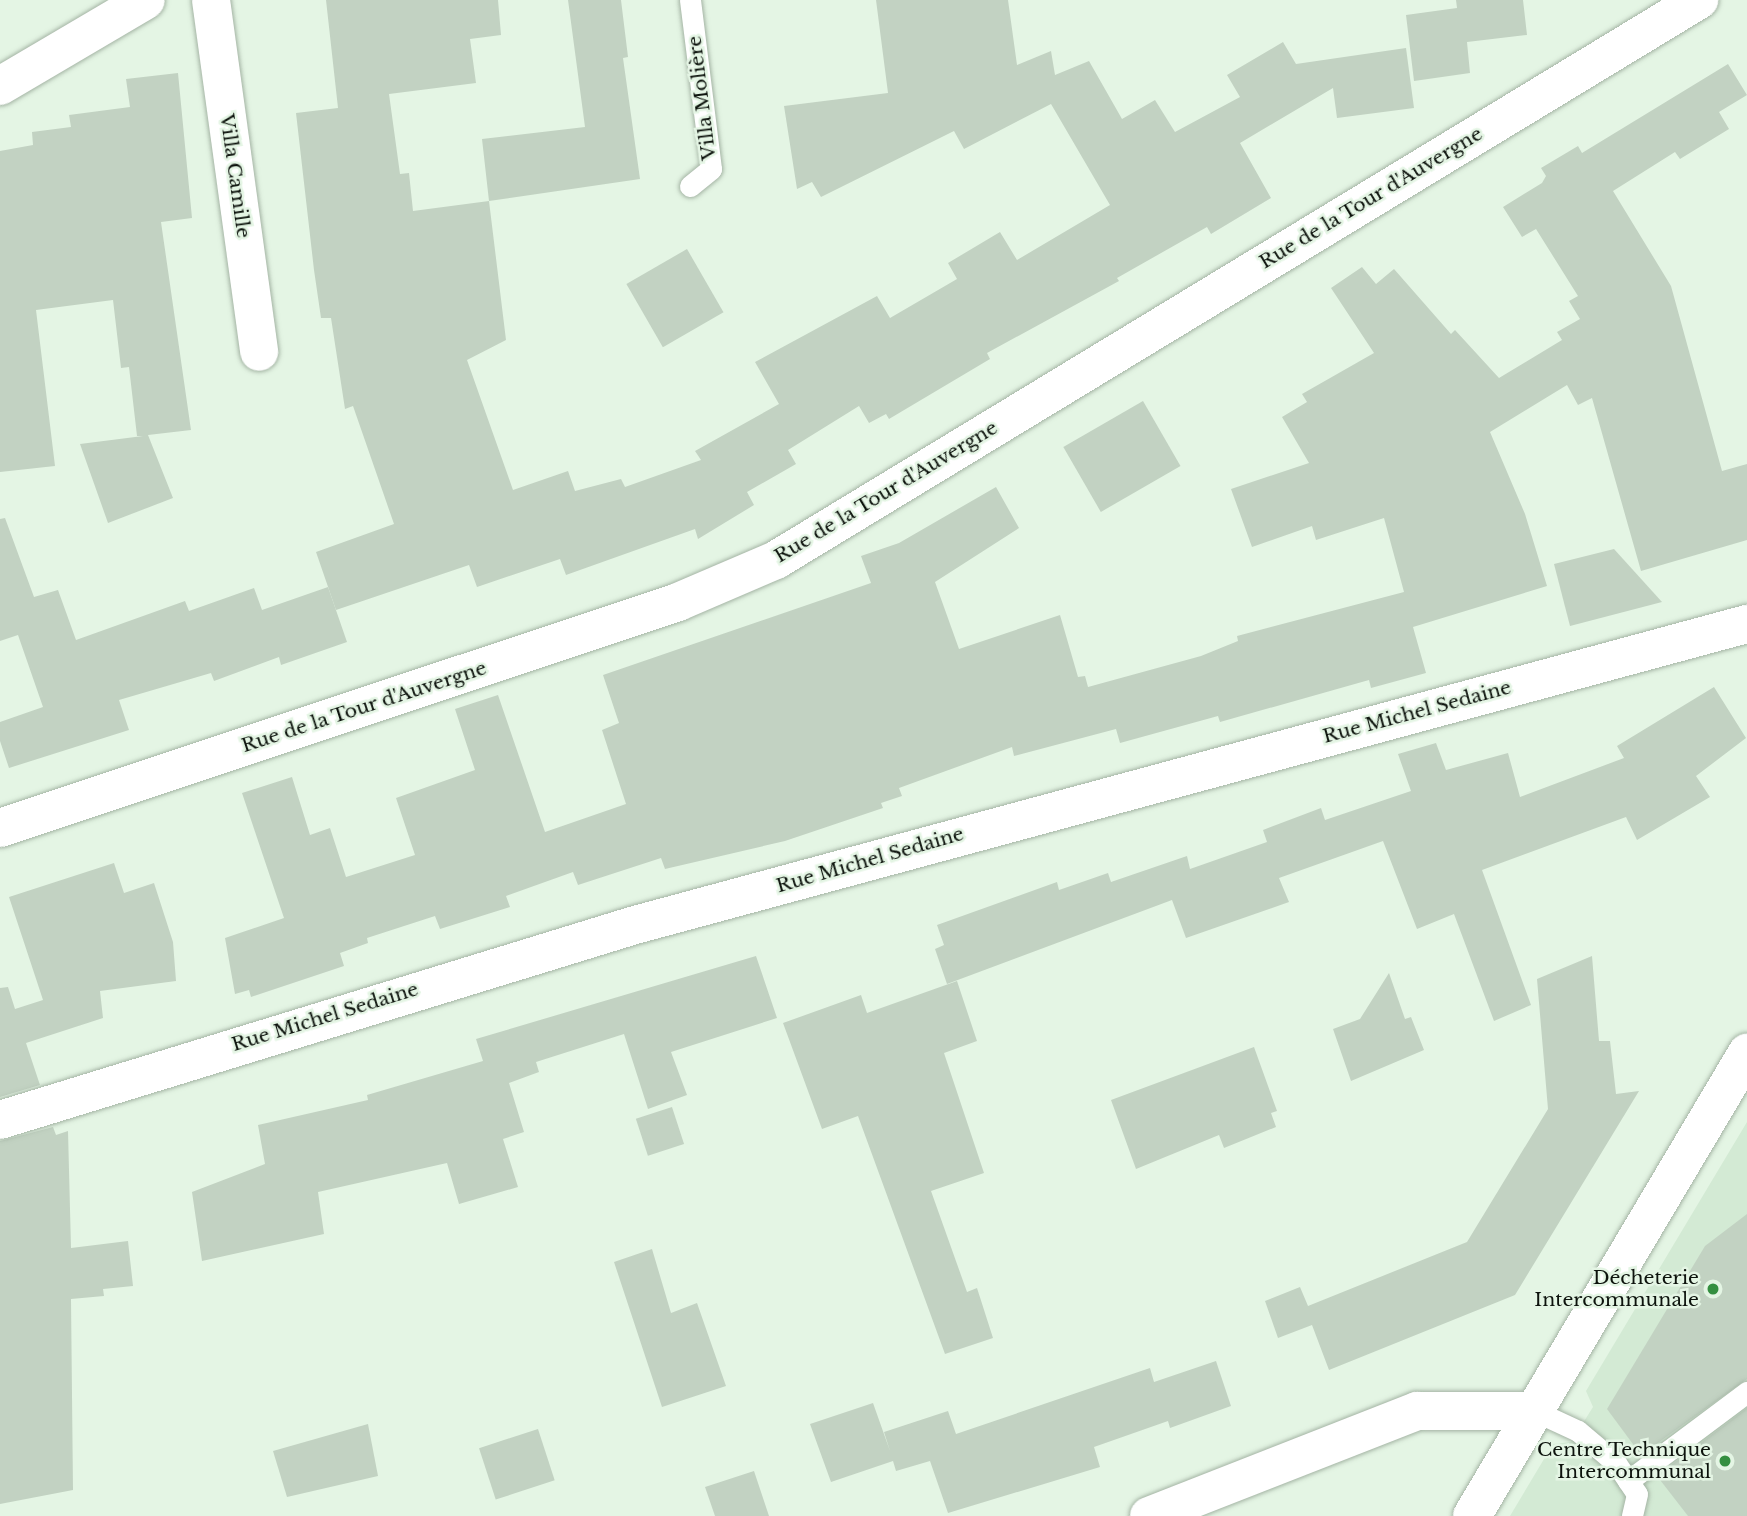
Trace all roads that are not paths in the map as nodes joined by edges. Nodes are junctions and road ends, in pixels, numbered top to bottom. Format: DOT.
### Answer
graph roads {
  1 [pos="146,0"];
  2 [pos="211,0"];
  3 [pos="690,0"];
  4 [pos="1699,0"];
  5 [pos="0,86"];
  6 [pos="690,187"];
  7 [pos="259,352"];
  8 [pos="1747,624"];
  9 [pos="0,828"];
  10 [pos="1747,1052"];
  11 [pos="0,1120"];
  12 [pos="1747,1392"];
  13 [pos="1535,1411"];
  14 [pos="1628,1481"];
  15 [pos="1151,1516"];
  16 [pos="1472,1516"];
  17 [pos="1632,1516"];
  1 -- 5 [label="street"];
  2 -- 7 [label="street, Villa Camille"];
  3 -- 6 [label="lane, Villa Molière"];
  4 -- 9 [label="street, Rue de la Tour d'Auvergne"];
  8 -- 11 [label="street, Rue Michel Sedaine"];
  10 -- 13 [label="street"];
  12 -- 14 [label="lane"];
  13 -- 14 [label="lane"];
  13 -- 15 [label="street"];
  13 -- 16 [label="street"];
  14 -- 17 [label="lane"];
}
